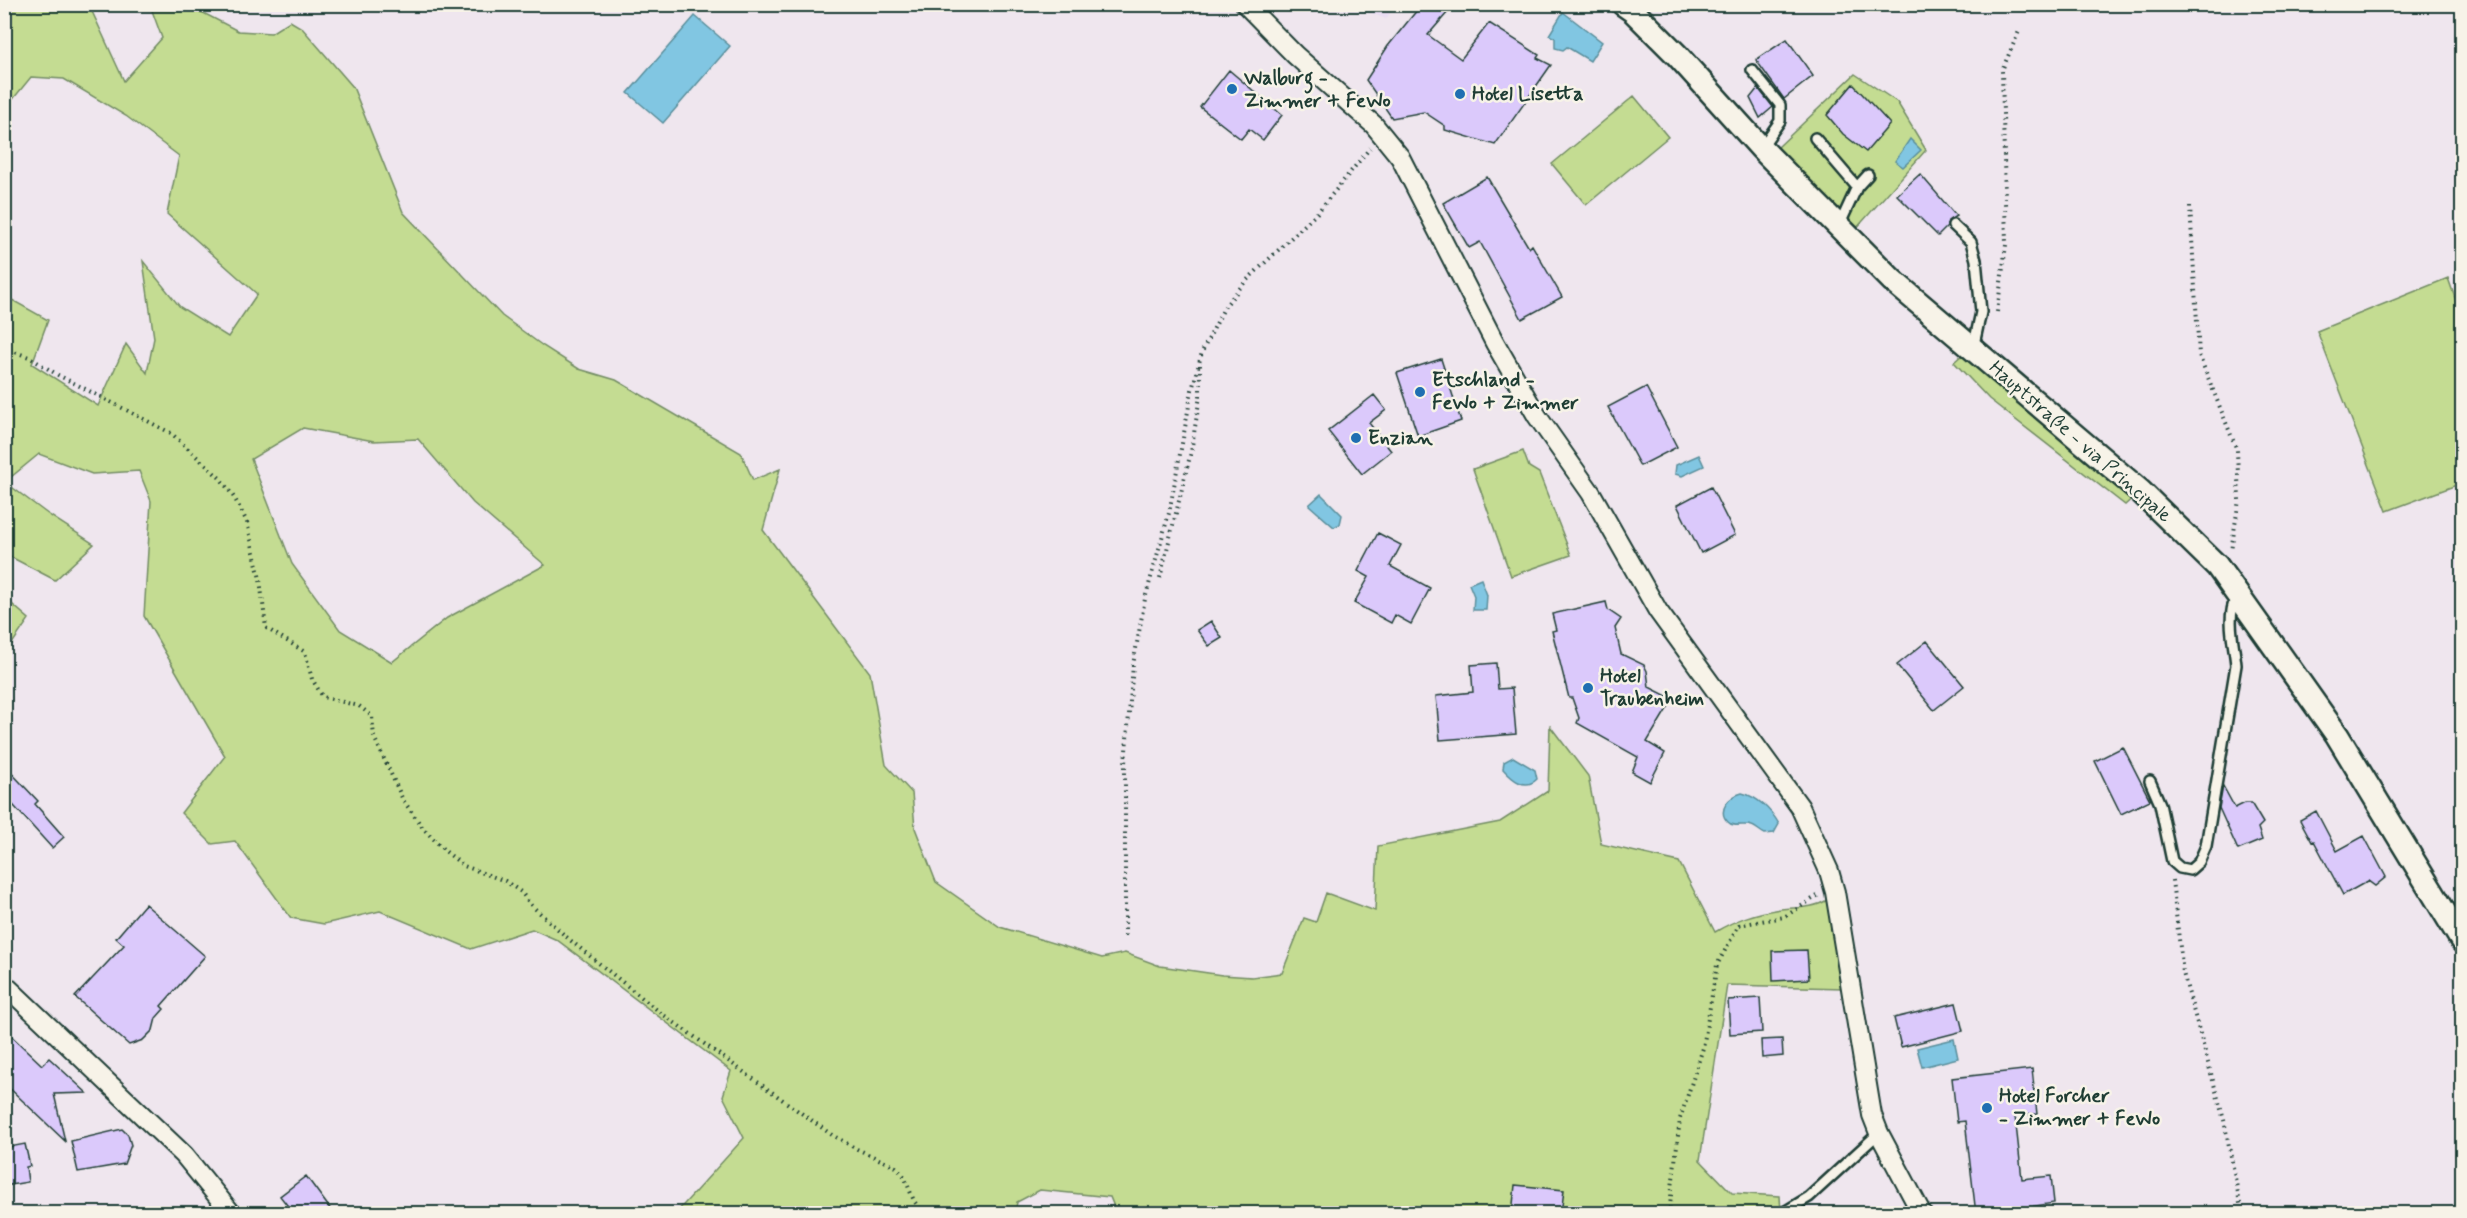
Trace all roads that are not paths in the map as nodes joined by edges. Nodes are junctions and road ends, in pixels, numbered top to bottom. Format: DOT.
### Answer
graph roads {
  1 [pos="1245,4"];
  2 [pos="1623,4"];
  3 [pos="1752,70"];
  4 [pos="1815,138"];
  5 [pos="1761,148"];
  6 [pos="1868,175"];
  7 [pos="1857,187"];
  8 [pos="1953,225"];
  9 [pos="1839,226"];
  10 [pos="1973,349"];
  11 [pos="2237,595"];
  12 [pos="2151,781"];
  13 [pos="2463,941"];
  14 [pos="4,984"];
  15 [pos="1879,1133"];
  16 [pos="232,1214"];
  17 [pos="1781,1214"];
  18 [pos="1922,1214"];
  1 -- 15 [label="street"];
  2 -- 5 [label="street, Hauptstraße - via Principale"];
  3 -- 5 [label="lane"];
  4 -- 7 [label="lane"];
  5 -- 9 [label="street, Hauptstraße - via Principale"];
  6 -- 7 [label="lane"];
  7 -- 9 [label="lane"];
  8 -- 10 [label="lane"];
  9 -- 10 [label="street, Hauptstraße - via Principale"];
  10 -- 11 [label="street, Hauptstraße - via Principale"];
  11 -- 12 [label="lane"];
  11 -- 13 [label="street, Hauptstraße - via Principale"];
  14 -- 16 [label="street"];
  15 -- 17 [label="lane"];
  15 -- 18 [label="street"];
}
